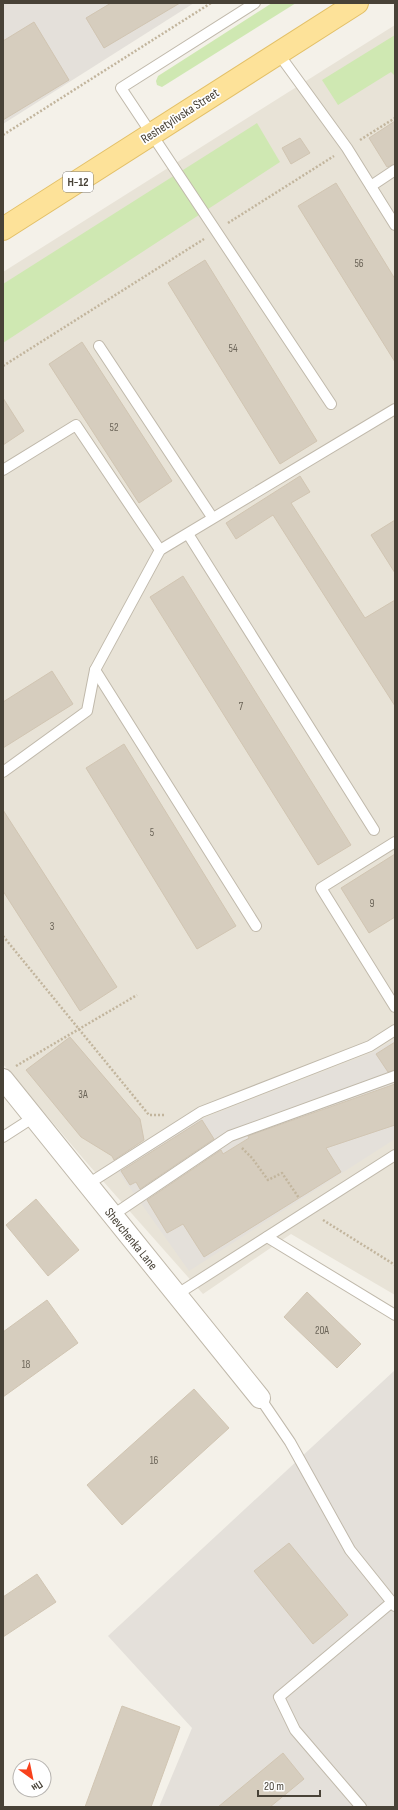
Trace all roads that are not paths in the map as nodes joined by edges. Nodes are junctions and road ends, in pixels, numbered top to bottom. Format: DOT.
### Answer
graph roads {
  1 [pos="255,3"];
  2 [pos="357,3"];
  3 [pos="278,53"];
  4 [pos="152,134"];
  5 [pos="395,170"];
  6 [pos="371,186"];
  7 [pos="395,225"];
  8 [pos="3,229"];
  9 [pos="100,346"];
  10 [pos="331,404"];
  11 [pos="395,409"];
  12 [pos="3,470"];
  13 [pos="212,517"];
  14 [pos="188,534"];
  15 [pos="160,550"];
  16 [pos="95,670"];
  17 [pos="3,772"];
  18 [pos="374,830"];
  19 [pos="395,842"];
  20 [pos="256,926"];
  21 [pos="395,1007"];
  22 [pos="395,1030"];
  23 [pos="6,1074"];
  24 [pos="395,1076"];
  25 [pos="34,1117"];
  26 [pos="3,1137"];
  27 [pos="395,1155"];
  28 [pos="88,1184"];
  29 [pos="113,1215"];
  30 [pos="267,1237"];
  31 [pos="176,1295"];
  32 [pos="395,1315"];
  33 [pos="260,1398"];
  34 [pos="393,1604"];
  35 [pos="361,1807"];
  1 -- 4 [label="lane"];
  2 -- 3 [label="main road, Reshetylivska Street / Н-12"];
  3 -- 4 [label="main road, Reshetylivska Street / Н-12"];
  3 -- 6 [label="lane"];
  4 -- 8 [label="main road, Reshetylivska Street / Н-12"];
  4 -- 10 [label="lane"];
  5 -- 6 [label="lane"];
  6 -- 7 [label="lane"];
  9 -- 13 [label="lane"];
  11 -- 13 [label="lane"];
  12 -- 15 [label="lane"];
  13 -- 14 [label="lane"];
  14 -- 15 [label="lane"];
  14 -- 18 [label="lane"];
  15 -- 16 [label="lane"];
  16 -- 17 [label="lane"];
  16 -- 20 [label="lane"];
  19 -- 21 [label="lane"];
  22 -- 28 [label="lane"];
  23 -- 25 [label="street, Shevchenka Lane"];
  24 -- 29 [label="lane"];
  25 -- 26 [label="lane"];
  25 -- 28 [label="street, Shevchenka Lane"];
  27 -- 30 [label="lane"];
  28 -- 29 [label="street, Shevchenka Lane"];
  29 -- 31 [label="street, Shevchenka Lane"];
  30 -- 31 [label="lane"];
  30 -- 32 [label="lane"];
  31 -- 33 [label="street, Shevchenka Lane"];
  33 -- 34 [label="lane"];
  34 -- 35 [label="lane"];
}
